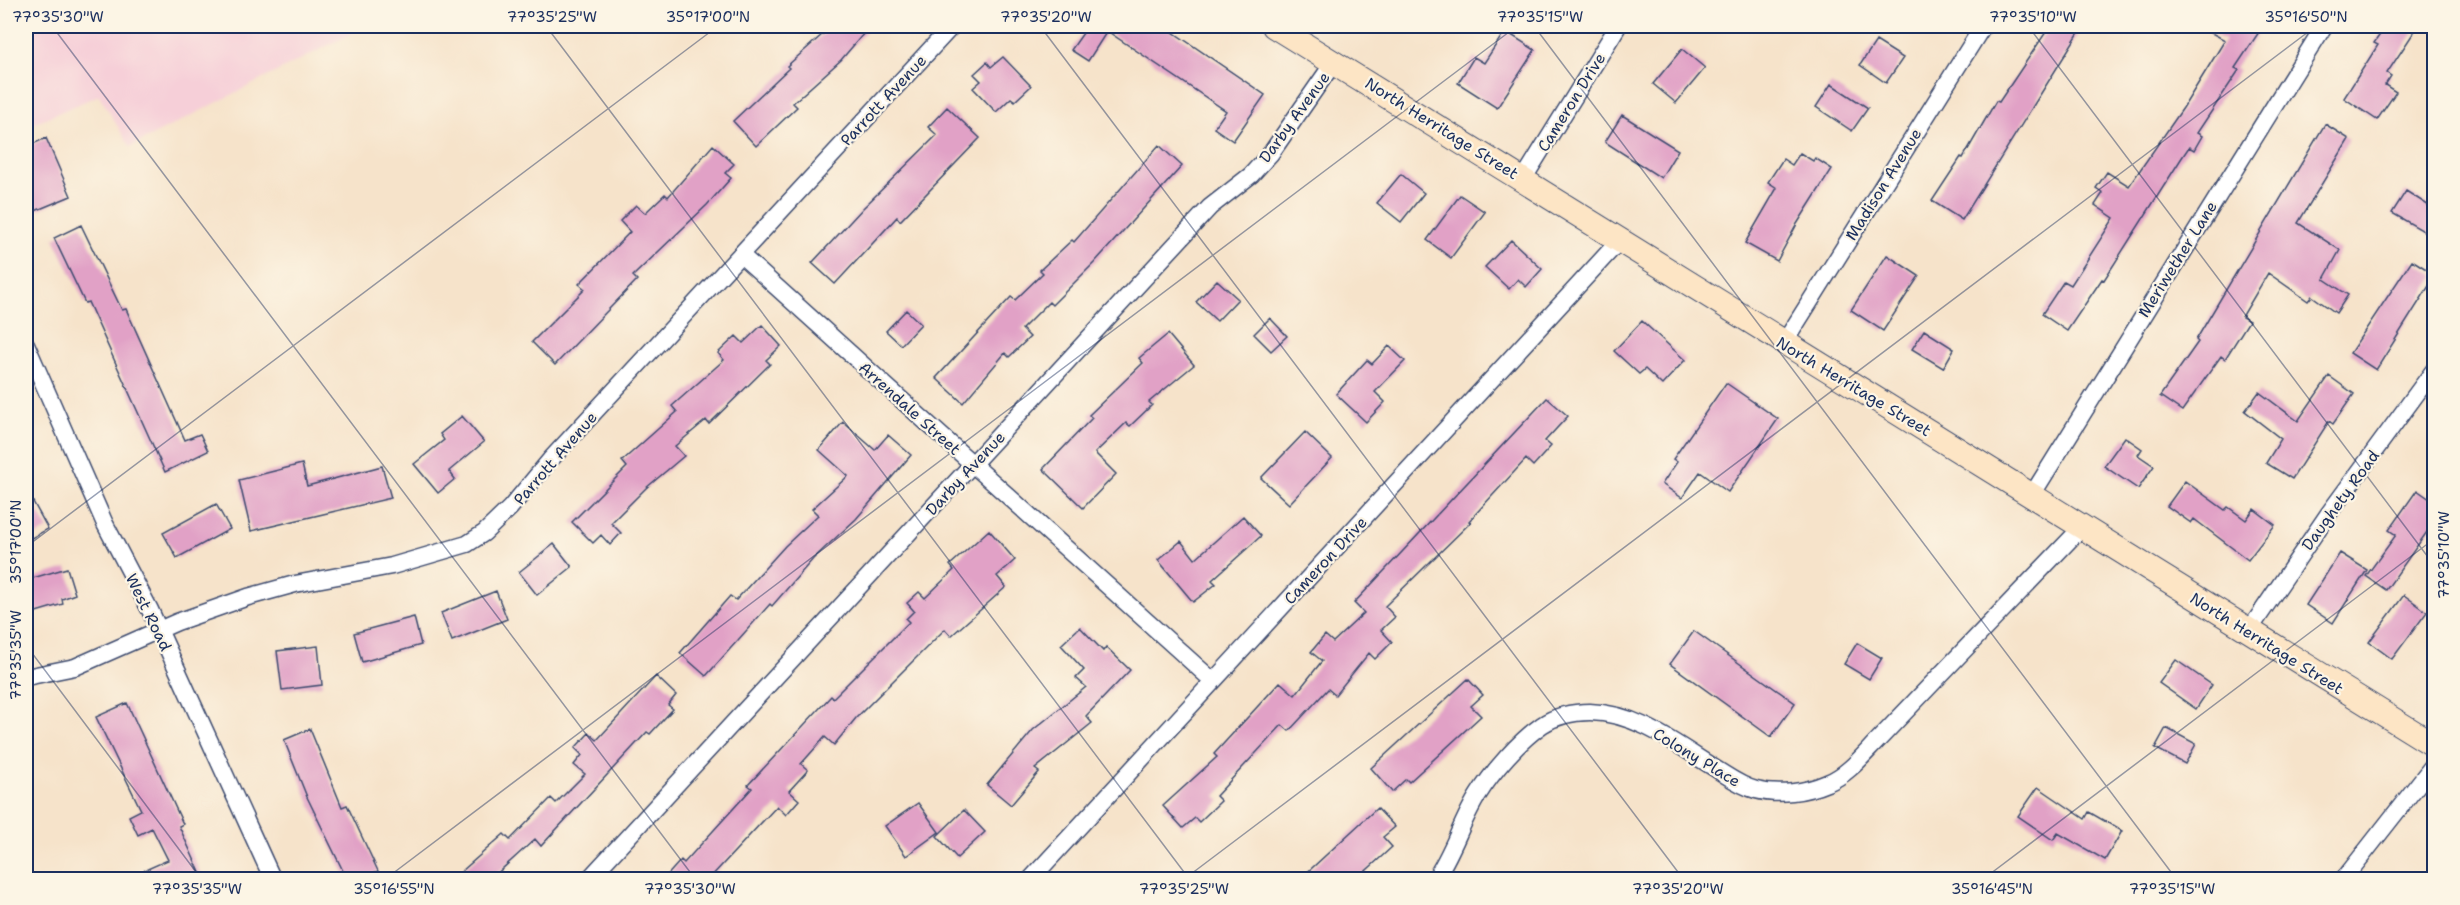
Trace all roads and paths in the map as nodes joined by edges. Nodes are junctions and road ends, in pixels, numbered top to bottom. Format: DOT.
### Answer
graph roads {
  1 [pos="952,26"];
  2 [pos="1274,26"];
  3 [pos="1618,26"];
  4 [pos="1983,26"];
  5 [pos="2324,26"];
  6 [pos="1334,62"];
  7 [pos="1524,178"];
  8 [pos="1620,240"];
  9 [pos="741,255"];
  10 [pos="1784,343"];
  11 [pos="26,344"];
  12 [pos="2434,370"];
  13 [pos="972,465"];
  14 [pos="2032,495"];
  15 [pos="2083,526"];
  16 [pos="160,632"];
  17 [pos="2248,632"];
  18 [pos="26,677"];
  19 [pos="1213,681"];
  20 [pos="2434,745"];
  21 [pos="2434,764"];
  22 [pos="273,879"];
  23 [pos="588,879"];
  24 [pos="1030,879"];
  25 [pos="1434,879"];
  26 [pos="2343,879"];
  1 -- 9 [label="street, Parrott Avenue"];
  2 -- 6 [label="street, North Herritage Street"];
  3 -- 7 [label="street, Cameron Drive"];
  4 -- 10 [label="street, Madison Avenue"];
  5 -- 14 [label="street, Meriwether Lane"];
  6 -- 7 [label="street, North Herritage Street"];
  6 -- 13 [label="street, Darby Avenue"];
  7 -- 8 [label="street, North Herritage Street"];
  8 -- 10 [label="street, North Herritage Street"];
  8 -- 19 [label="street, Cameron Drive"];
  9 -- 13 [label="street, Arrendale Street"];
  9 -- 16 [label="street, Parrott Avenue"];
  10 -- 14 [label="street, North Herritage Street"];
  11 -- 16 [label="street, West Road"];
  12 -- 17 [label="street, Daughety Road"];
  13 -- 19 [label="street, Arrendale Street"];
  13 -- 23 [label="street, Darby Avenue"];
  14 -- 15 [label="street, North Herritage Street"];
  15 -- 17 [label="street, North Herritage Street"];
  15 -- 25 [label="street, Colony Place"];
  16 -- 18 [label="street, Parrott Avenue"];
  16 -- 22 [label="street, West Road"];
  17 -- 20 [label="street, North Herritage Street"];
  19 -- 24 [label="street, Cameron Drive"];
  21 -- 26 [label="street"];
}
